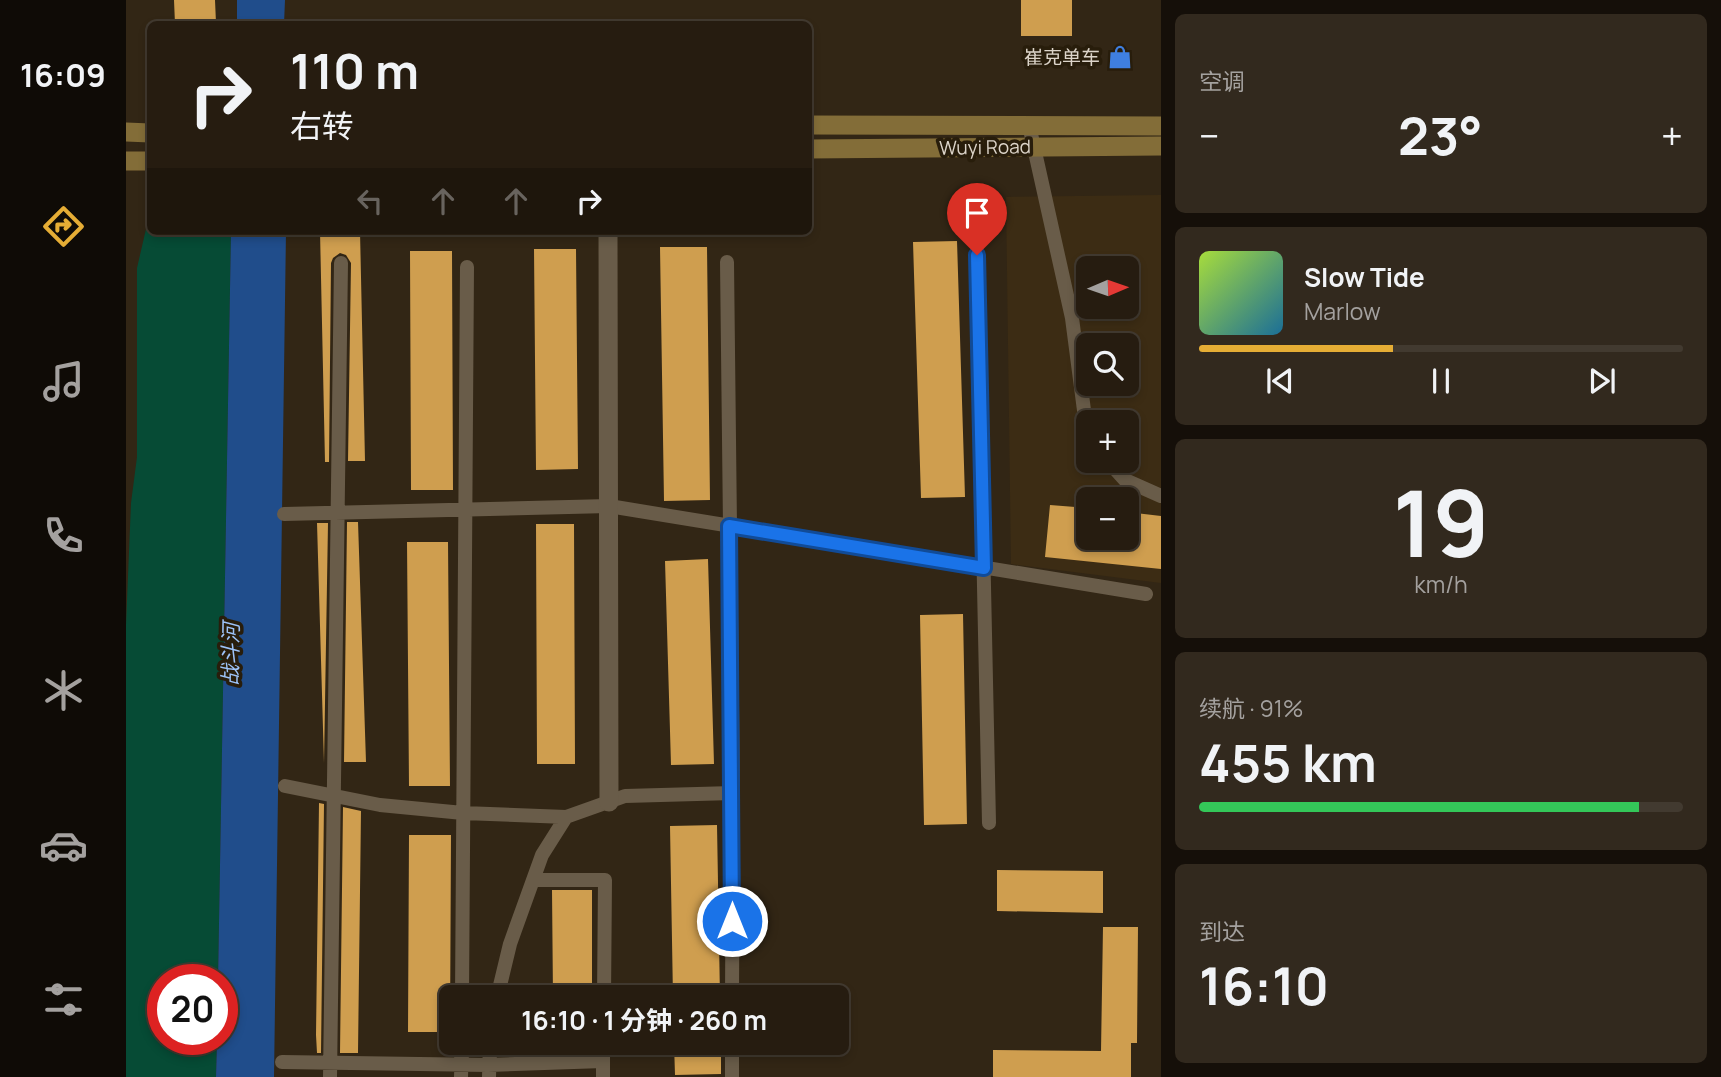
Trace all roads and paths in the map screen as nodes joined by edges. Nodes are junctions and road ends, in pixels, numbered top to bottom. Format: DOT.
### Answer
graph roads {
  1 [pos="812,125"];
  2 [pos="1029,125"];
  3 [pos="1161,126"];
  4 [pos="126,132"];
  5 [pos="147,133"];
  6 [pos="1161,146"];
  7 [pos="812,149"];
  8 [pos="126,161"];
  9 [pos="147,161"];
  10 [pos="608,235"];
  11 [pos="977,255"];
  12 [pos="726,262"];
  13 [pos="341,263"];
  14 [pos="467,267"];
  15 [pos="1084,410"];
  16 [pos="1119,473"];
  17 [pos="1161,495"];
  18 [pos="609,506"];
  19 [pos="466,510"];
  20 [pos="339,512"];
  21 [pos="284,513"];
  22 [pos="729,526"];
  23 [pos="984,568"];
  24 [pos="1146,594"];
  25 [pos="285,786"];
  26 [pos="733,793"];
  27 [pos="334,796"];
  28 [pos="608,802"];
  29 [pos="463,813"];
  30 [pos="566,817"];
  31 [pos="989,823"];
  32 [pos="533,880"];
  33 [pos="462,985"];
  34 [pos="500,985"];
  35 [pos="604,985"];
  36 [pos="732,985"];
  37 [pos="603,1055"];
  38 [pos="732,1055"];
  39 [pos="603,1060"];
  40 [pos="282,1062"];
  41 [pos="330,1070"];
  42 [pos="461,1071"];
  43 [pos="489,1071"];
  44 [pos="603,1077"];
  45 [pos="732,1077"];
  1 -- 2 [label="main road, Wuyi Road"];
  2 -- 3 [label="main road, Wuyi Road"];
  2 -- 15 [label="lane"];
  4 -- 5 [label="main road"];
  6 -- 7 [label="main road, Wuyi Road"];
  8 -- 9 [label="main road"];
  10 -- 18 [label="street"];
  11 -- 23 [label="lane"];
  12 -- 22 [label="lane"];
  13 -- 20 [label="lane"];
  14 -- 19 [label="lane"];
  16 -- 17 [label="lane"];
  18 -- 19 [label="lane"];
  18 -- 22 [label="lane"];
  18 -- 28 [label="street"];
  19 -- 20 [label="lane"];
  19 -- 29 [label="lane"];
  20 -- 21 [label="lane"];
  20 -- 27 [label="lane"];
  22 -- 23 [label="lane"];
  22 -- 26 [label="lane"];
  23 -- 24 [label="lane"];
  23 -- 31 [label="lane"];
  25 -- 27 [label="lane"];
  26 -- 28 [label="lane"];
  26 -- 36 [label="lane"];
  27 -- 29 [label="lane"];
  27 -- 41 [label="lane"];
  28 -- 30 [label="lane"];
  29 -- 30 [label="lane"];
  29 -- 33 [label="lane"];
  30 -- 32 [label="lane"];
  32 -- 34 [label="lane"];
  32 -- 35 [label="lane"];
  37 -- 39 [label="lane"];
  38 -- 45 [label="lane"];
  39 -- 43 [label="lane"];
  39 -- 44 [label="lane"];
  40 -- 41 [label="lane"];
  41 -- 42 [label="lane"];
  42 -- 43 [label="lane"];
}
